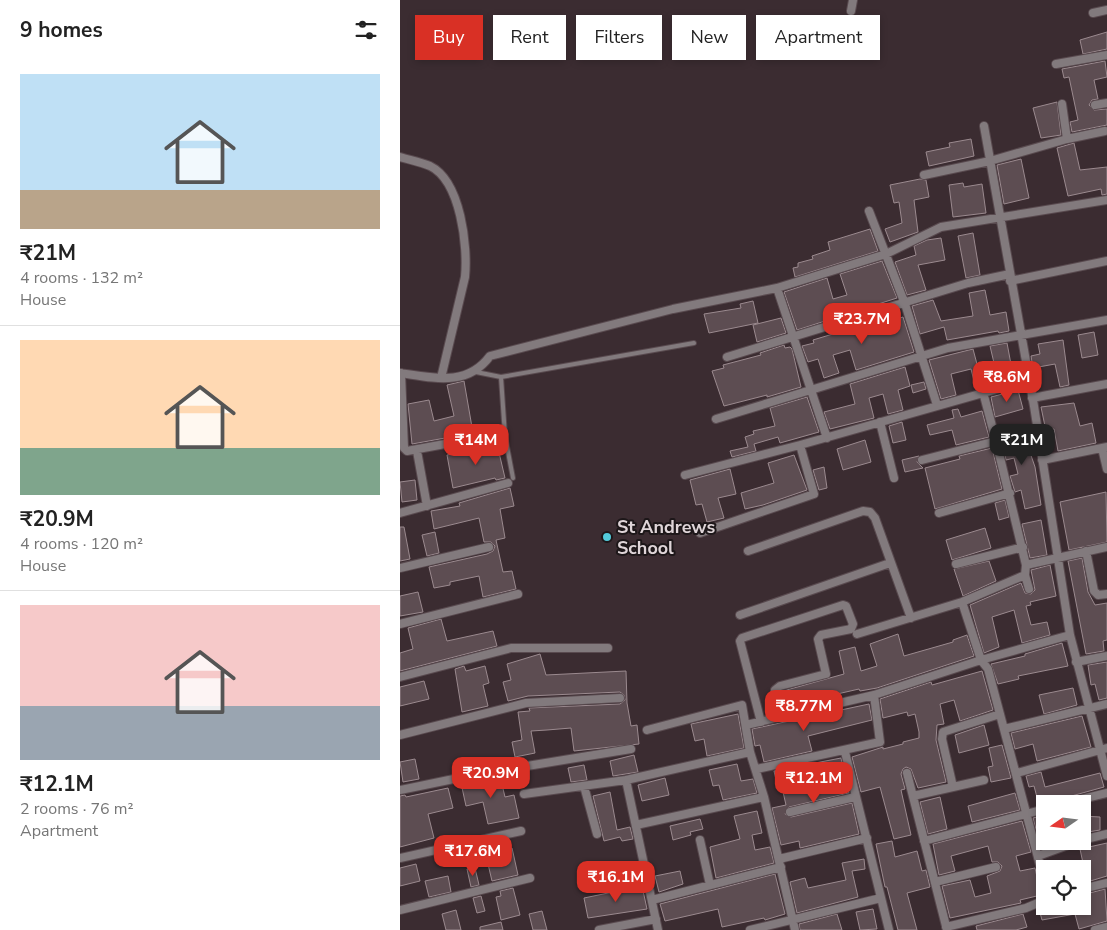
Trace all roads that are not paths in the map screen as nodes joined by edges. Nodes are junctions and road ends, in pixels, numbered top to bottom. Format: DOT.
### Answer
graph roads {
  1 [pos="853,0"];
  2 [pos="1107,10"];
  3 [pos="851,11"];
  4 [pos="1093,13"];
  5 [pos="1107,55"];
  6 [pos="1056,64"];
  7 [pos="1107,103"];
  8 [pos="1062,104"];
  9 [pos="1095,105"];
  10 [pos="984,126"];
  11 [pos="1105,131"];
  12 [pos="1067,139"];
  13 [pos="400,157"];
  14 [pos="990,161"];
  15 [pos="924,175"];
  16 [pos="1107,200"];
  17 [pos="869,211"];
  18 [pos="1000,218"];
  19 [pos="886,254"];
  20 [pos="1107,261"];
  21 [pos="1010,278"];
  22 [pos="777,288"];
  23 [pos="905,304"];
  24 [pos="1107,320"];
  25 [pos="1021,335"];
  26 [pos="794,337"];
  27 [pos="694,343"];
  28 [pos="922,355"];
  29 [pos="727,357"];
  30 [pos="476,372"];
  31 [pos="401,373"];
  32 [pos="501,377"];
  33 [pos="441,378"];
  34 [pos="1029,380"];
  35 [pos="1107,384"];
  36 [pos="811,388"];
  37 [pos="983,392"];
  38 [pos="1032,398"];
  39 [pos="937,406"];
  40 [pos="716,419"];
  41 [pos="880,422"];
  42 [pos="483,437"];
  43 [pos="828,438"];
  44 [pos="996,440"];
  45 [pos="800,445"];
  46 [pos="1104,448"];
  47 [pos="416,451"];
  48 [pos="922,460"];
  49 [pos="1042,460"];
  50 [pos="1107,469"];
  51 [pos="685,475"];
  52 [pos="894,478"];
  53 [pos="511,480"];
  54 [pos="1010,494"];
  55 [pos="427,506"];
  56 [pos="400,512"];
  57 [pos="939,513"];
  58 [pos="700,533"];
  59 [pos="489,547"];
  60 [pos="1023,547"];
  61 [pos="1107,547"];
  62 [pos="748,551"];
  63 [pos="1086,551"];
  64 [pos="1058,558"];
  65 [pos="890,563"];
  66 [pos="956,564"];
  67 [pos="1026,565"];
  68 [pos="400,568"];
  69 [pos="1026,576"];
  70 [pos="1029,589"];
  71 [pos="518,594"];
  72 [pos="1107,594"];
  73 [pos="962,602"];
  74 [pos="740,615"];
  75 [pos="911,618"];
  76 [pos="400,624"];
  77 [pos="858,634"];
  78 [pos="1070,635"];
  79 [pos="608,648"];
  80 [pos="1107,656"];
  81 [pos="980,660"];
  82 [pos="1076,662"];
  83 [pos="400,677"];
  84 [pos="874,695"];
  85 [pos="620,698"];
  86 [pos="1107,704"];
  87 [pos="1088,710"];
  88 [pos="1000,714"];
  89 [pos="782,717"];
  90 [pos="761,722"];
  91 [pos="746,725"];
  92 [pos="1004,729"];
  93 [pos="647,730"];
  94 [pos="400,735"];
  95 [pos="1103,749"];
  96 [pos="631,750"];
  97 [pos="750,752"];
  98 [pos="845,752"];
  99 [pos="757,769"];
  100 [pos="1017,773"];
  101 [pos="907,774"];
  102 [pos="1107,776"];
  103 [pos="626,780"];
  104 [pos="984,780"];
  105 [pos="584,786"];
  106 [pos="952,787"];
  107 [pos="400,790"];
  108 [pos="1107,793"];
  109 [pos="524,794"];
  110 [pos="764,796"];
  111 [pos="913,796"];
  112 [pos="855,797"];
  113 [pos="1091,797"];
  114 [pos="790,812"];
  115 [pos="1036,812"];
  116 [pos="1026,815"];
  117 [pos="636,825"];
  118 [pos="522,831"];
  119 [pos="597,834"];
  120 [pos="1107,834"];
  121 [pos="867,838"];
  122 [pos="1091,838"];
  123 [pos="700,840"];
  124 [pos="924,841"];
  125 [pos="1055,850"];
  126 [pos="1038,856"];
  127 [pos="400,858"];
  128 [pos="1039,860"];
  129 [pos="780,863"];
  130 [pos="996,867"];
  131 [pos="530,878"];
  132 [pos="935,882"];
  133 [pos="1107,883"];
  134 [pos="710,885"];
  135 [pos="1091,887"];
  136 [pos="881,898"];
  137 [pos="652,900"];
  138 [pos="1036,904"];
  139 [pos="400,910"];
  140 [pos="656,919"];
  141 [pos="793,920"];
  142 [pos="637,926"];
  143 [pos="1107,927"];
  144 [pos="947,928"];
  145 [pos="612,929"];
  146 [pos="599,930"];
  147 [pos="658,930"];
  148 [pos="750,930"];
  149 [pos="795,930"];
  150 [pos="889,930"];
  151 [pos="1095,930"];
  1 -- 3 [label="street"];
  2 -- 4 [label="street"];
  5 -- 6 [label="street"];
  7 -- 9 [label="street"];
  8 -- 12 [label="street"];
  10 -- 14 [label="street"];
  11 -- 12 [label="street"];
  12 -- 14 [label="street"];
  13 -- 33 [label="street"];
  14 -- 15 [label="street"];
  14 -- 18 [label="street"];
  16 -- 18 [label="street"];
  17 -- 19 [label="street"];
  18 -- 19 [label="street"];
  18 -- 21 [label="street"];
  19 -- 22 [label="street"];
  19 -- 23 [label="street"];
  20 -- 21 [label="street"];
  21 -- 23 [label="street"];
  21 -- 25 [label="street"];
  22 -- 26 [label="street"];
  22 -- 30 [label="street"];
  23 -- 26 [label="street"];
  23 -- 28 [label="street"];
  24 -- 25 [label="street"];
  25 -- 28 [label="street"];
  25 -- 34 [label="street"];
  26 -- 29 [label="street"];
  26 -- 36 [label="street"];
  27 -- 32 [label="lane"];
  28 -- 36 [label="street"];
  28 -- 39 [label="street"];
  30 -- 32 [label="lane"];
  30 -- 33 [label="street"];
  31 -- 33 [label="street"];
  31 -- 47 [label="street"];
  32 -- 53 [label="lane"];
  34 -- 37 [label="street"];
  34 -- 38 [label="street"];
  35 -- 38 [label="street"];
  36 -- 40 [label="street"];
  36 -- 43 [label="street"];
  37 -- 39 [label="street"];
  37 -- 44 [label="street"];
  38 -- 49 [label="street"];
  39 -- 41 [label="street"];
  41 -- 43 [label="street"];
  41 -- 52 [label="street"];
  42 -- 47 [label="street"];
  43 -- 45 [label="street"];
  44 -- 48 [label="street"];
  44 -- 54 [label="street"];
  45 -- 51 [label="street"];
  45 -- 58 [label="street"];
  46 -- 49 [label="street"];
  46 -- 50 [label="street"];
  47 -- 55 [label="street"];
  49 -- 64 [label="street"];
  53 -- 55 [label="street"];
  54 -- 57 [label="street"];
  54 -- 60 [label="street"];
  55 -- 56 [label="street"];
  59 -- 68 [label="street"];
  60 -- 66 [label="street"];
  60 -- 67 [label="street"];
  61 -- 63 [label="street"];
  62 -- 65 [label="street"];
  63 -- 64 [label="street"];
  63 -- 72 [label="street"];
  64 -- 67 [label="street"];
  64 -- 78 [label="street"];
  65 -- 74 [label="street"];
  65 -- 75 [label="street"];
  67 -- 69 [label="street"];
  69 -- 70 [label="street"];
  69 -- 73 [label="street"];
  71 -- 76 [label="street"];
  73 -- 75 [label="street"];
  73 -- 81 [label="street"];
  75 -- 77 [label="street"];
  78 -- 81 [label="street"];
  78 -- 82 [label="street"];
  79 -- 83 [label="street"];
  80 -- 82 [label="street"];
  81 -- 84 [label="street"];
  81 -- 88 [label="street"];
  82 -- 87 [label="street"];
  84 -- 89 [label="street"];
  84 -- 98 [label="street"];
  85 -- 94 [label="street"];
  86 -- 87 [label="street"];
  87 -- 92 [label="street"];
  87 -- 95 [label="street"];
  88 -- 92 [label="street"];
  88 -- 106 [label="street"];
  89 -- 90 [label="street"];
  89 -- 90 [label="street"];
  90 -- 91 [label="street"];
  91 -- 93 [label="street"];
  91 -- 97 [label="street"];
  92 -- 100 [label="street"];
  95 -- 100 [label="street"];
  95 -- 102 [label="street"];
  96 -- 107 [label="street"];
  97 -- 99 [label="street"];
  97 -- 103 [label="street"];
  98 -- 99 [label="street"];
  98 -- 112 [label="street"];
  99 -- 110 [label="street"];
  100 -- 116 [label="street"];
  101 -- 111 [label="street"];
  103 -- 105 [label="street"];
  103 -- 117 [label="street"];
  104 -- 106 [label="street"];
  105 -- 109 [label="street"];
  105 -- 119 [label="street"];
  106 -- 111 [label="street"];
  108 -- 113 [label="street"];
  110 -- 117 [label="street"];
  110 -- 129 [label="street"];
  111 -- 124 [label="street"];
  112 -- 114 [label="street"];
  112 -- 121 [label="street"];
  115 -- 116 [label="street"];
  116 -- 124 [label="street"];
  116 -- 126 [label="street"];
  117 -- 137 [label="street"];
  118 -- 127 [label="street"];
  120 -- 122 [label="street"];
  121 -- 129 [label="street"];
  121 -- 136 [label="street"];
  123 -- 134 [label="street"];
  124 -- 132 [label="street"];
  125 -- 126 [label="street"];
  126 -- 128 [label="street"];
  129 -- 134 [label="street"];
  129 -- 141 [label="street"];
  130 -- 132 [label="street"];
  131 -- 139 [label="street"];
  132 -- 144 [label="street"];
  133 -- 135 [label="street"];
  134 -- 137 [label="street"];
  136 -- 141 [label="street"];
  136 -- 150 [label="street"];
  137 -- 140 [label="street"];
  138 -- 144 [label="street"];
  140 -- 142 [label="street"];
  140 -- 147 [label="street"];
  141 -- 148 [label="street"];
  141 -- 149 [label="street"];
  142 -- 145 [label="street"];
  143 -- 151 [label="street"];
  145 -- 146 [label="street"];
}
